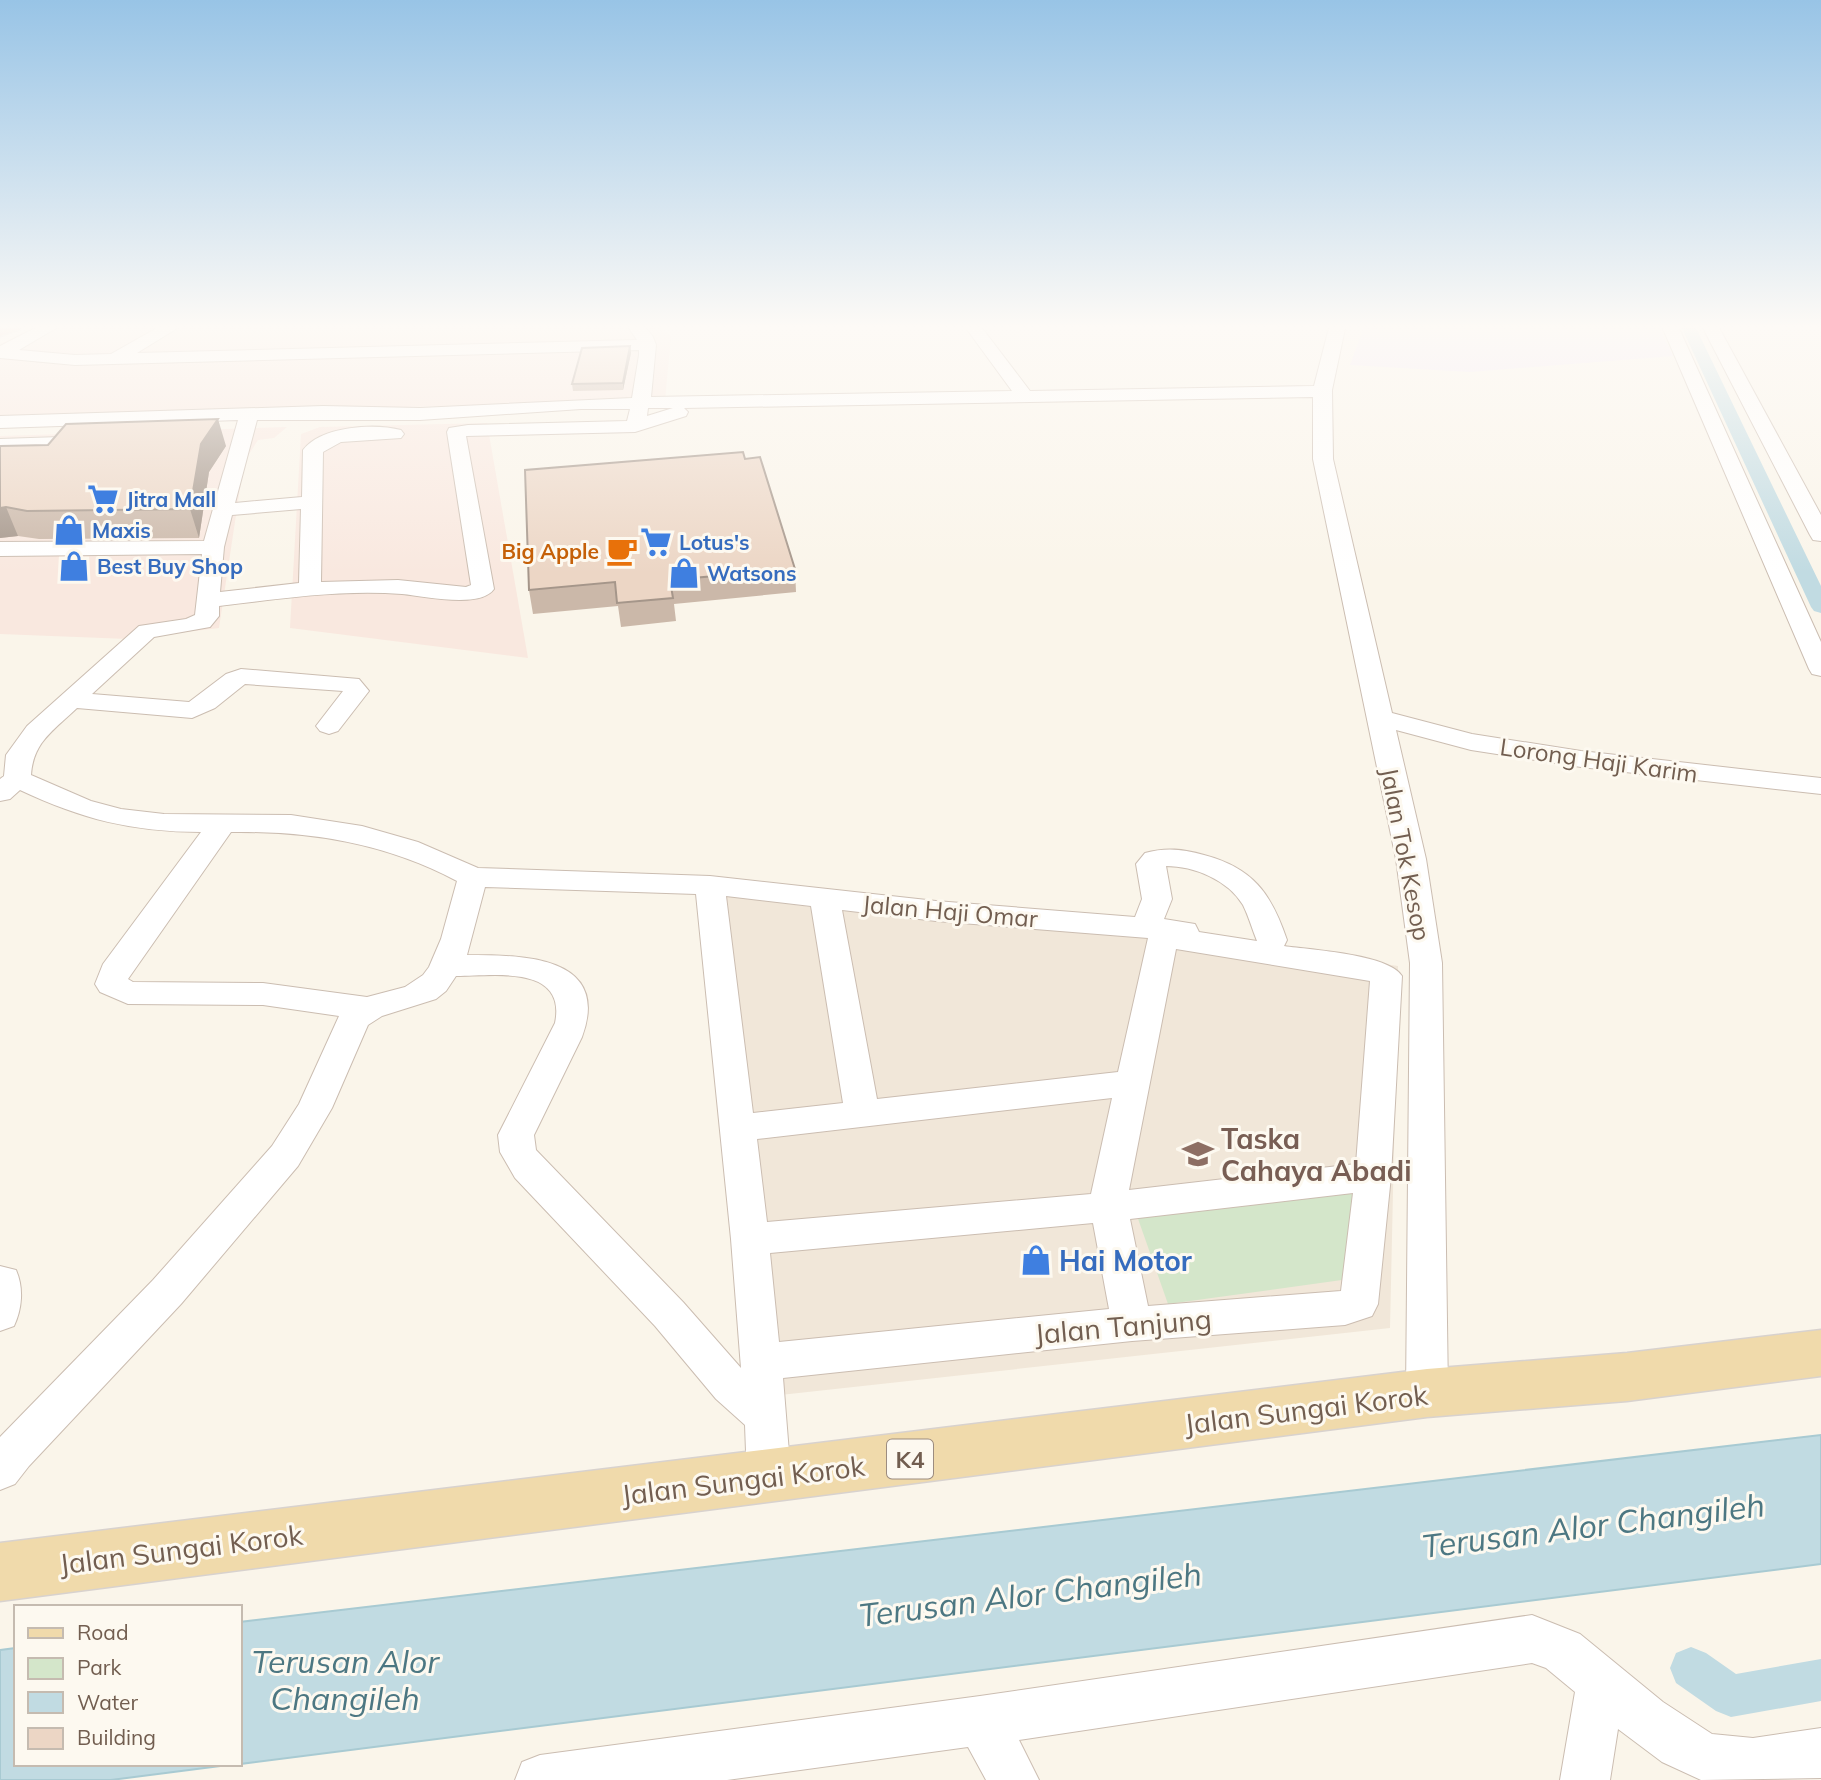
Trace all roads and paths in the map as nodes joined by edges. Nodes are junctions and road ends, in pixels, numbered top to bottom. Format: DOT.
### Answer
graph roads {
  1 [pos="181,407"];
  2 [pos="528,407"];
  3 [pos="553,407"];
  4 [pos="639,407"];
  5 [pos="737,407"];
  6 [pos="741,407"];
  7 [pos="1320,407"];
  8 [pos="1729,407"];
  9 [pos="1733,407"];
  10 [pos="493,411"];
  11 [pos="0,412"];
  12 [pos="638,413"];
  13 [pos="0,422"];
  14 [pos="242,428"];
  15 [pos="456,432"];
  16 [pos="0,433"];
  17 [pos="107,441"];
  18 [pos="0,445"];
  19 [pos="312,502"];
  20 [pos="223,510"];
  21 [pos="1821,535"];
  22 [pos="213,547"];
  23 [pos="0,549"];
  24 [pos="310,589"];
  25 [pos="209,600"];
  26 [pos="1821,669"];
  27 [pos="69,700"];
  28 [pos="1380,718"];
  29 [pos="329,726"];
  30 [pos="9,786"];
  31 [pos="1821,786"];
  32 [pos="221,825"];
  33 [pos="473,877"];
  34 [pos="710,885"];
  35 [pos="825,899"];
  36 [pos="1158,931"];
  37 [pos="1272,940"];
  38 [pos="1426,963"];
  39 [pos="447,965"];
  40 [pos="365,1008"];
  41 [pos="1134,1083"];
  42 [pos="862,1114"];
  43 [pos="738,1128"];
  44 [pos="1373,1176"];
  45 [pos="1109,1207"];
  46 [pos="750,1240"];
  47 [pos="1132,1324"];
  48 [pos="1821,1353"];
  49 [pos="759,1362"];
  50 [pos="1427,1393"];
  51 [pos="766,1417"];
  52 [pos="0,1469"];
  53 [pos="769,1478"];
  54 [pos="0,1572"];
  55 [pos="1601,1682"];
  56 [pos="980,1721"];
  57 [pos="1821,1753"];
  58 [pos="1732,1771"];
  59 [pos="540,1780"];
  60 [pos="1014,1780"];
  61 [pos="1585,1780"];
  1 -- 11 [label="street"];
  2 -- 10 [label="street"];
  3 -- 12 [label="street"];
  4 -- 12 [label="street"];
  5 -- 12 [label="street"];
  6 -- 12 [label="street"];
  7 -- 28 [label="street, Jalan Tok Kesop"];
  8 -- 26 [label="street"];
  9 -- 21 [label="street"];
  10 -- 12 [label="street"];
  10 -- 14 [label="street"];
  12 -- 15 [label="street"];
  13 -- 14 [label="street"];
  14 -- 16 [label="street"];
  14 -- 20 [label="street"];
  15 -- 19 [label="street"];
  15 -- 24 [label="street"];
  17 -- 18 [label="street"];
  19 -- 20 [label="street"];
  19 -- 24 [label="street"];
  20 -- 22 [label="street"];
  22 -- 23 [label="street"];
  22 -- 25 [label="street"];
  24 -- 25 [label="street"];
  25 -- 27 [label="street"];
  27 -- 29 [label="street"];
  27 -- 30 [label="street"];
  28 -- 31 [label="street, Lorong Haji Karim"];
  28 -- 38 [label="street, Jalan Tok Kesop"];
  30 -- 32 [label="street"];
  32 -- 33 [label="street"];
  32 -- 40 [label="street"];
  33 -- 34 [label="street, Jalan Haji Omar"];
  33 -- 39 [label="street"];
  34 -- 35 [label="street, Jalan Haji Omar"];
  34 -- 43 [label="street"];
  35 -- 36 [label="street, Jalan Haji Omar"];
  35 -- 42 [label="street"];
  36 -- 37 [label="street, Jalan Haji Omar"];
  36 -- 37 [label="street"];
  36 -- 41 [label="street"];
  36 -- 44 [label="street"];
  37 -- 38 [label="street, Jalan Haji Omar"];
  38 -- 50 [label="street, Jalan Tok Kesop"];
  39 -- 40 [label="street"];
  39 -- 51 [label="street"];
  40 -- 52 [label="street"];
  41 -- 42 [label="street"];
  41 -- 45 [label="street"];
  42 -- 43 [label="street"];
  43 -- 46 [label="street"];
  44 -- 45 [label="street"];
  44 -- 47 [label="street, Jalan Tanjung"];
  45 -- 46 [label="street"];
  45 -- 47 [label="street"];
  46 -- 49 [label="street"];
  47 -- 49 [label="street, Jalan Tanjung"];
  48 -- 50 [label="main road, Jalan Sungai Korok / K4"];
  49 -- 51 [label="street"];
  50 -- 53 [label="main road, Jalan Sungai Korok / K4"];
  51 -- 53 [label="street"];
  53 -- 54 [label="main road, Jalan Sungai Korok / K4"];
  55 -- 56 [label="street"];
  55 -- 58 [label="street"];
  55 -- 61 [label="street"];
  56 -- 59 [label="street"];
  56 -- 60 [label="street"];
  57 -- 58 [label="street"];
}
